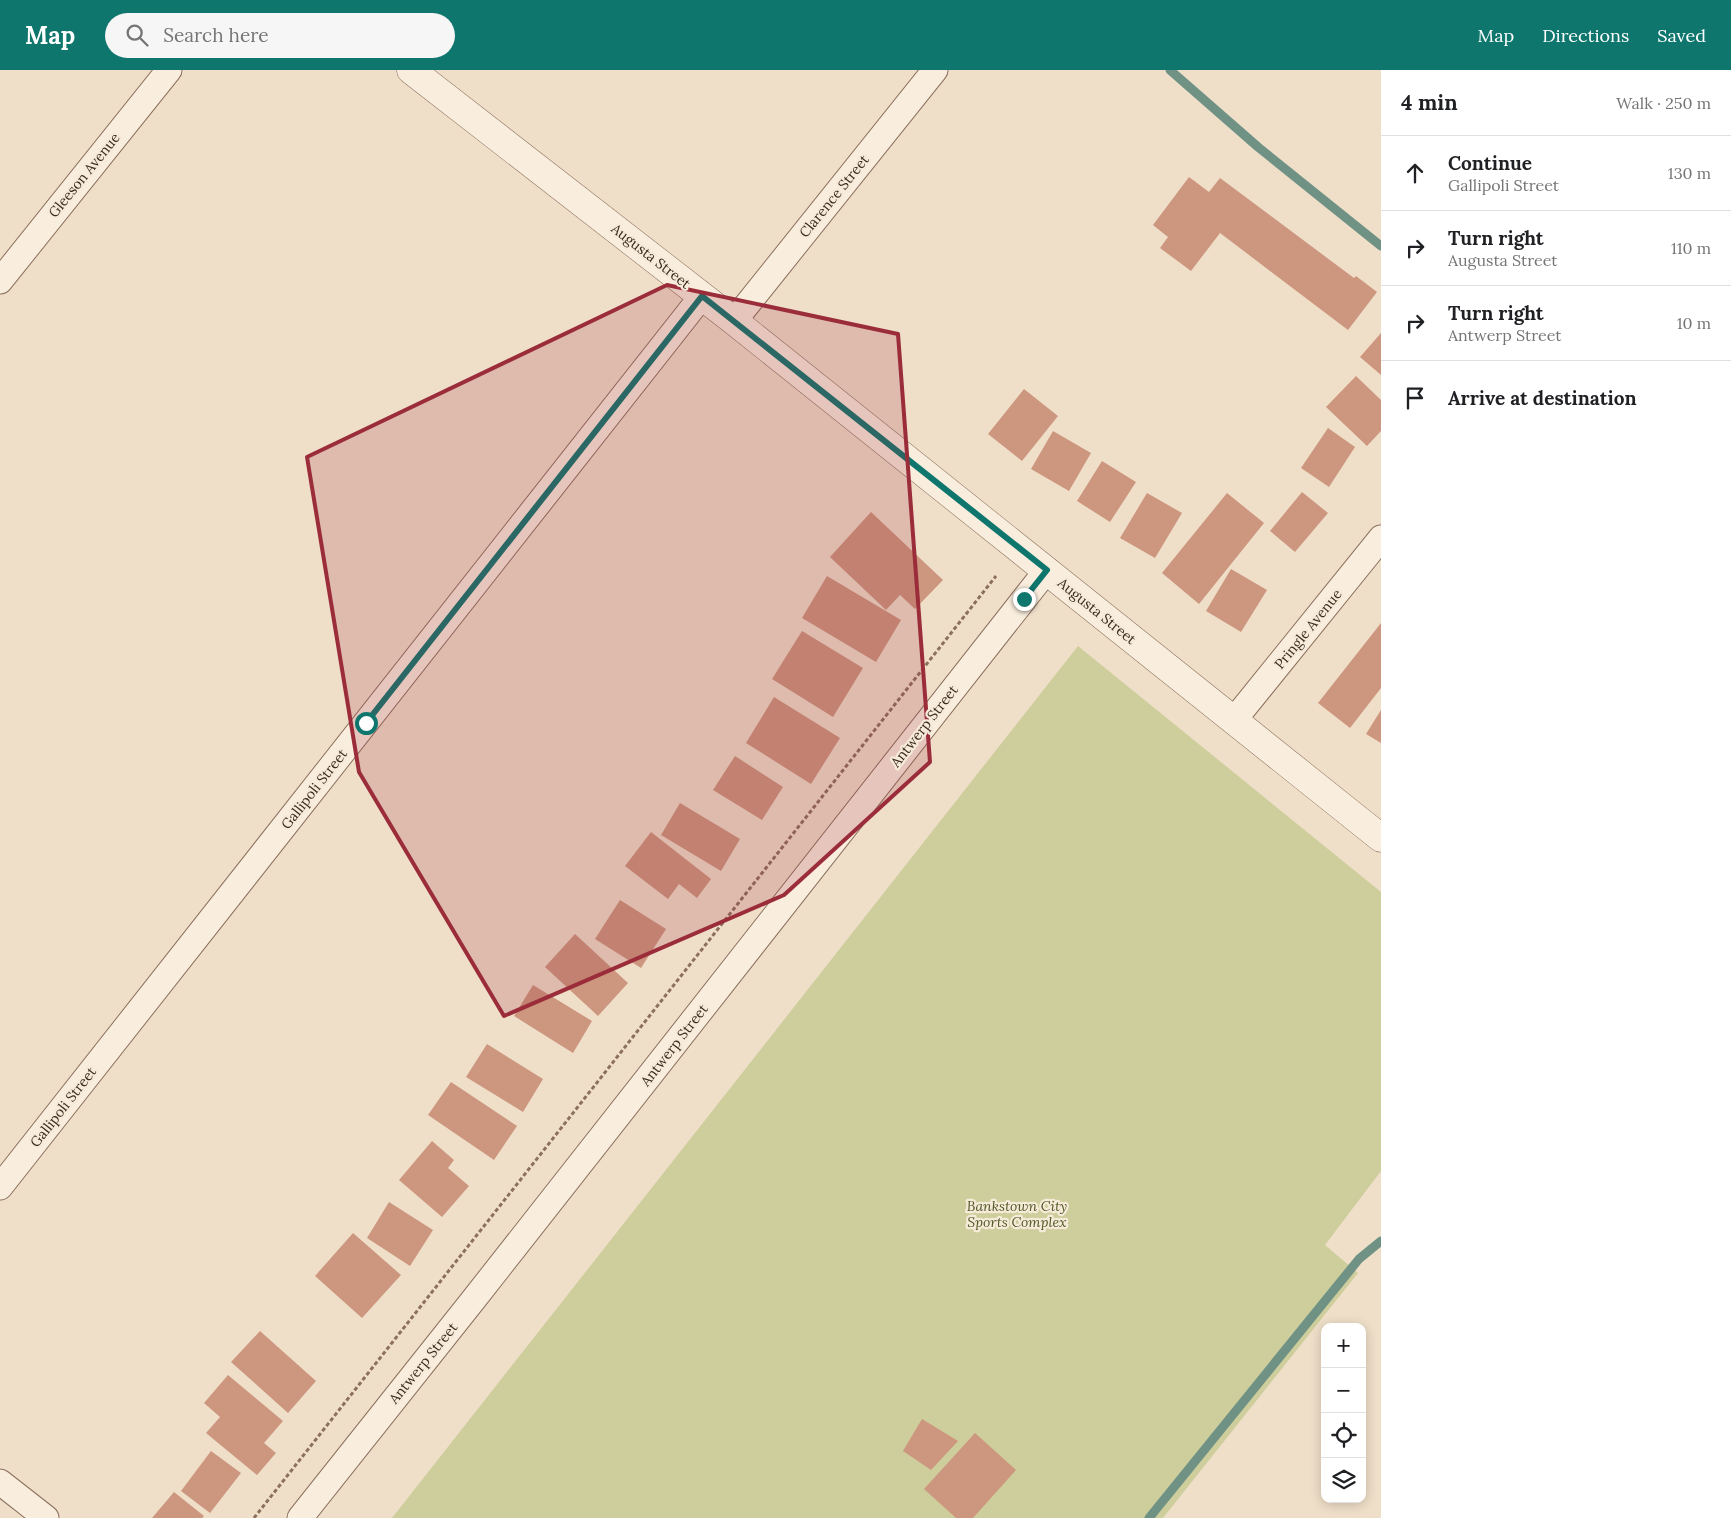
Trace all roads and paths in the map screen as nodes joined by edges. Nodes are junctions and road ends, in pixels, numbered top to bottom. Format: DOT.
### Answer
graph roads {
  1 [pos="169,70"];
  2 [pos="411,70"];
  3 [pos="935,70"];
  4 [pos="0,281"];
  5 [pos="702,296"];
  6 [pos="734,321"];
  7 [pos="1381,538"];
  8 [pos="1047,570"];
  9 [pos="996,576"];
  10 [pos="1234,720"];
  11 [pos="1381,838"];
  12 [pos="0,1188"];
  13 [pos="0,1482"];
  14 [pos="46,1518"];
  15 [pos="254,1518"];
  16 [pos="300,1518"];
  1 -- 4 [label="street, Gleeson Avenue"];
  2 -- 5 [label="street, Augusta Street"];
  3 -- 6 [label="street, Clarence Street"];
  5 -- 6 [label="street, Augusta Street"];
  5 -- 12 [label="street, Gallipoli Street"];
  6 -- 8 [label="street, Augusta Street"];
  7 -- 10 [label="street, Pringle Avenue"];
  8 -- 10 [label="street, Augusta Street"];
  8 -- 16 [label="street, Antwerp Street"];
  9 -- 15 [label="path"];
  10 -- 11 [label="street, Augusta Street"];
  13 -- 14 [label="street"];
}
